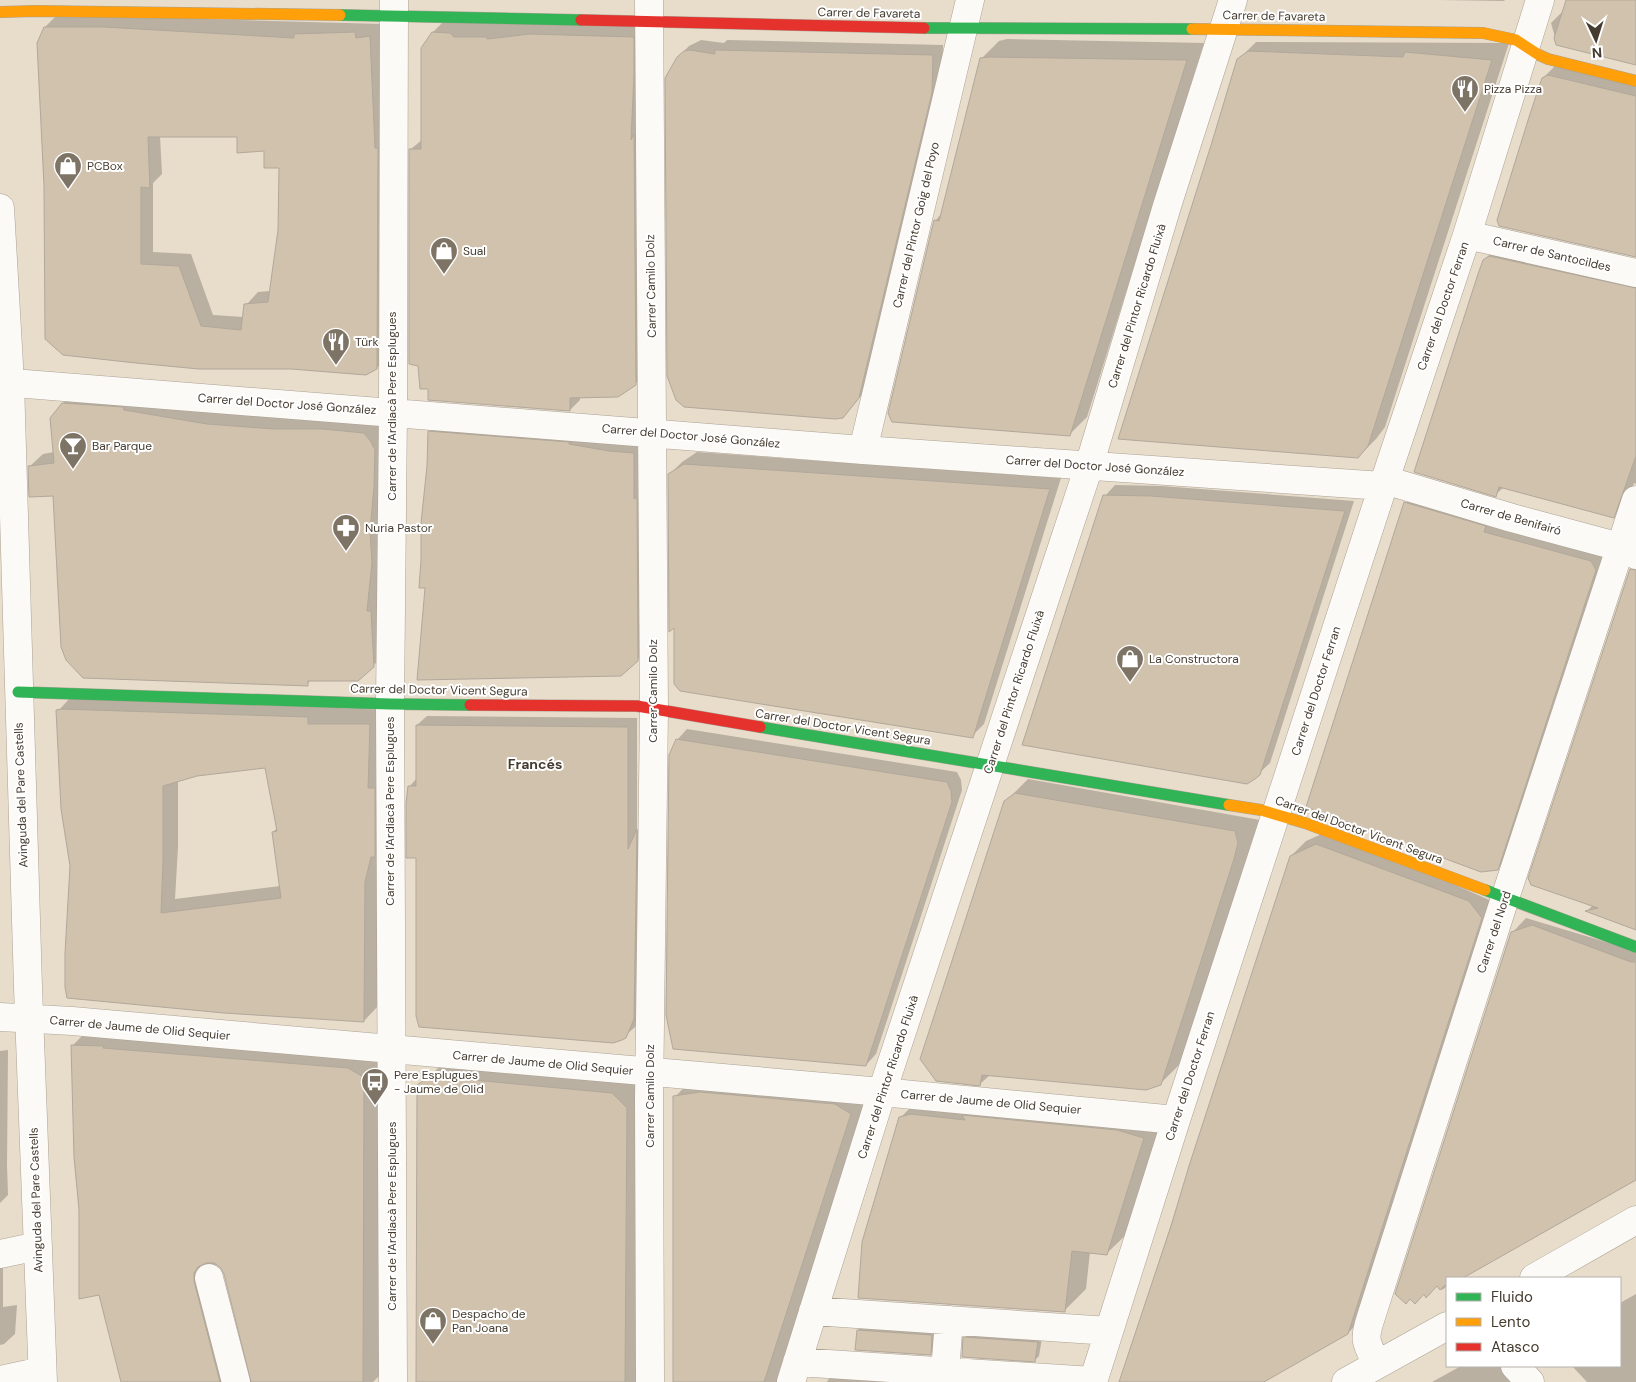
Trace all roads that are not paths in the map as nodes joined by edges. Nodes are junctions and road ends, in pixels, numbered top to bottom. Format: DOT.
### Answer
graph roads {
  1 [pos="970,0"];
  2 [pos="1233,0"];
  3 [pos="1540,0"];
  4 [pos="394,8"];
  5 [pos="649,11"];
  6 [pos="0,12"];
  7 [pos="962,29"];
  8 [pos="1224,29"];
  9 [pos="1525,46"];
  10 [pos="1636,81"];
  11 [pos="0,208"];
  12 [pos="1467,235"];
  13 [pos="1636,274"];
  14 [pos="5,382"];
  15 [pos="393,412"];
  16 [pos="652,433"];
  17 [pos="862,450"];
  18 [pos="1089,466"];
  19 [pos="1384,483"];
  20 [pos="1636,500"];
  21 [pos="1628,551"];
  22 [pos="18,692"];
  23 [pos="390,704"];
  24 [pos="654,709"];
  25 [pos="990,764"];
  26 [pos="1276,814"];
  27 [pos="1505,898"];
  28 [pos="1636,947"];
  29 [pos="0,1017"];
  30 [pos="29,1019"];
  31 [pos="392,1050"];
  32 [pos="650,1073"];
  33 [pos="882,1092"];
  34 [pos="1176,1120"];
  35 [pos="1636,1220"];
  36 [pos="38,1246"];
  37 [pos="0,1254"];
  38 [pos="1536,1277"];
  39 [pos="209,1278"];
  40 [pos="813,1312"];
  41 [pos="949,1320"];
  42 [pos="1446,1327"];
  43 [pos="1109,1331"];
  44 [pos="1377,1364"];
  45 [pos="1516,1367"];
  46 [pos="794,1372"];
  47 [pos="945,1372"];
  48 [pos="43,1376"];
  49 [pos="0,1380"];
  50 [pos="236,1382"];
  51 [pos="393,1382"];
  52 [pos="650,1382"];
  53 [pos="1093,1382"];
  54 [pos="1346,1382"];
  55 [pos="1530,1382"];
  1 -- 7 [label="street, Carrer del Pintor Goig del Poyo"];
  2 -- 8 [label="street, Carrer del Pintor Ricardo Fluixà"];
  3 -- 9 [label="street, Carrer del Doctor Ferran"];
  4 -- 5 [label="street, Carrer de Favareta"];
  4 -- 6 [label="street, Carrer de Favareta"];
  4 -- 15 [label="street, Carrer de l'Ardiacà Pere Esplugues"];
  5 -- 7 [label="street, Carrer de Favareta"];
  5 -- 16 [label="street, Carrer Camilo Dolz"];
  7 -- 8 [label="street, Carrer de Favareta"];
  7 -- 17 [label="street, Carrer del Pintor Goig del Poyo"];
  8 -- 9 [label="street, Carrer de Favareta"];
  8 -- 18 [label="street, Carrer del Pintor Ricardo Fluixà"];
  9 -- 10 [label="street, Carrer de Favareta"];
  9 -- 12 [label="street, Carrer del Doctor Ferran"];
  11 -- 14 [label="street, Avinguda del Pare Castells"];
  12 -- 13 [label="street, Carrer de Santocildes"];
  12 -- 19 [label="street, Carrer del Doctor Ferran"];
  14 -- 15 [label="street, Carrer del Doctor José González"];
  14 -- 22 [label="street, Avinguda del Pare Castells"];
  15 -- 16 [label="street, Carrer del Doctor José González"];
  15 -- 23 [label="street, Carrer de l'Ardiacà Pere Esplugues"];
  16 -- 17 [label="street, Carrer del Doctor José González"];
  16 -- 24 [label="street, Carrer Camilo Dolz"];
  17 -- 18 [label="street, Carrer del Doctor José González"];
  18 -- 19 [label="street, Carrer del Doctor José González"];
  18 -- 25 [label="street, Carrer del Pintor Ricardo Fluixà"];
  19 -- 21 [label="street, Carrer de Benifairó"];
  19 -- 26 [label="street, Carrer del Doctor Ferran"];
  20 -- 21 [label="street, Carrer del Nord"];
  21 -- 27 [label="street, Carrer del Nord"];
  22 -- 23 [label="street, Carrer del Doctor Vicent Segura"];
  22 -- 30 [label="street, Avinguda del Pare Castells"];
  23 -- 24 [label="street, Carrer del Doctor Vicent Segura"];
  23 -- 31 [label="street, Carrer de l'Ardiacà Pere Esplugues"];
  24 -- 25 [label="street, Carrer del Doctor Vicent Segura"];
  24 -- 32 [label="street, Carrer Camilo Dolz"];
  25 -- 26 [label="street, Carrer del Doctor Vicent Segura"];
  25 -- 33 [label="street, Carrer del Pintor Ricardo Fluixà"];
  26 -- 27 [label="street, Carrer del Doctor Vicent Segura"];
  26 -- 34 [label="street, Carrer del Doctor Ferran"];
  27 -- 28 [label="street, Carrer del Doctor Vicent Segura"];
  27 -- 44 [label="street, Carrer del Nord"];
  29 -- 30 [label="street, Carrer de Jaume de Olid Sequier"];
  30 -- 31 [label="street, Carrer de Jaume de Olid Sequier"];
  30 -- 36 [label="street, Avinguda del Pare Castells"];
  31 -- 32 [label="street, Carrer de Jaume de Olid Sequier"];
  31 -- 51 [label="street, Carrer de l'Ardiacà Pere Esplugues"];
  32 -- 33 [label="street, Carrer de Jaume de Olid Sequier"];
  32 -- 52 [label="street, Carrer Camilo Dolz"];
  33 -- 34 [label="street, Carrer de Jaume de Olid Sequier"];
  33 -- 40 [label="street, Carrer del Pintor Ricardo Fluixà"];
  34 -- 43 [label="street, Carrer del Doctor Ferran"];
  35 -- 38 [label="street"];
  36 -- 37 [label="street"];
  36 -- 48 [label="street, Avinguda del Pare Castells"];
  39 -- 50 [label="street"];
  40 -- 41 [label="street"];
  40 -- 46 [label="street, Carrer del Pintor Ricardo Fluixà"];
  41 -- 43 [label="street"];
  41 -- 47 [label="street"];
  42 -- 44 [label="street"];
  43 -- 53 [label="street, Carrer del Doctor Ferran"];
  44 -- 54 [label="street"];
  45 -- 55 [label="street"];
  46 -- 47 [label="street"];
  47 -- 53 [label="street"];
  48 -- 49 [label="street"];
}
